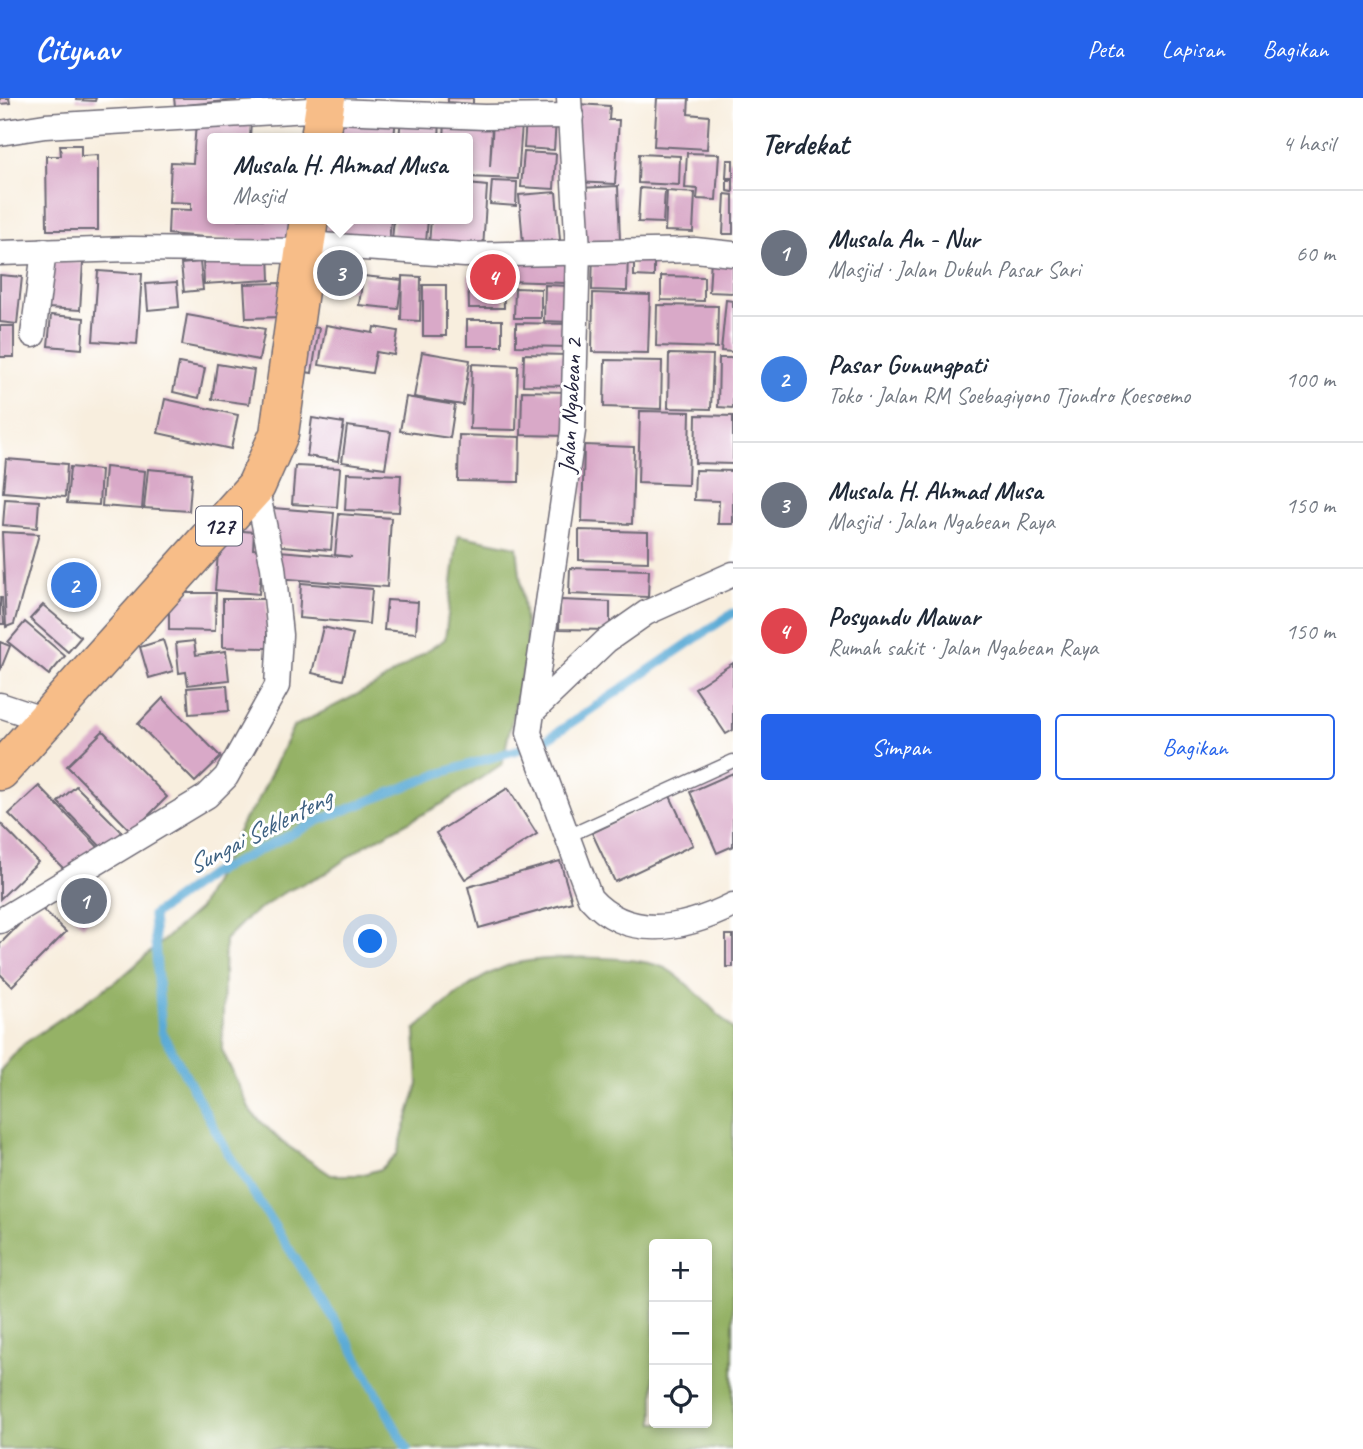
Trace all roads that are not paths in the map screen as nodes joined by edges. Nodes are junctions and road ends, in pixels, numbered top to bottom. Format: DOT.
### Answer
graph roads {
  1 [pos="570,107"];
  2 [pos="317,111"];
  3 [pos="0,133"];
  4 [pos="307,238"];
  5 [pos="578,250"];
  6 [pos="44,251"];
  7 [pos="0,253"];
  8 [pos="733,254"];
  9 [pos="33,335"];
  10 [pos="256,486"];
  11 [pos="733,574"];
  12 [pos="0,705"];
  13 [pos="45,720"];
  14 [pos="531,723"];
  15 [pos="733,761"];
  16 [pos="0,771"];
  17 [pos="566,837"];
  18 [pos="729,907"];
  19 [pos="0,921"];
  1 -- 2 [label="street"];
  1 -- 5 [label="street, Jalan Ngabean 2"];
  2 -- 3 [label="street"];
  4 -- 5 [label="street"];
  4 -- 6 [label="street"];
  4 -- 10 [label="main road, 127"];
  5 -- 8 [label="street"];
  5 -- 14 [label="street, Jalan Ngabean 2"];
  6 -- 7 [label="street"];
  6 -- 9 [label="street"];
  10 -- 13 [label="main road, 127"];
  10 -- 19 [label="street"];
  11 -- 14 [label="street"];
  12 -- 13 [label="street"];
  13 -- 16 [label="main road, 127"];
  14 -- 17 [label="street"];
  15 -- 17 [label="lane"];
  17 -- 18 [label="street"];
}
